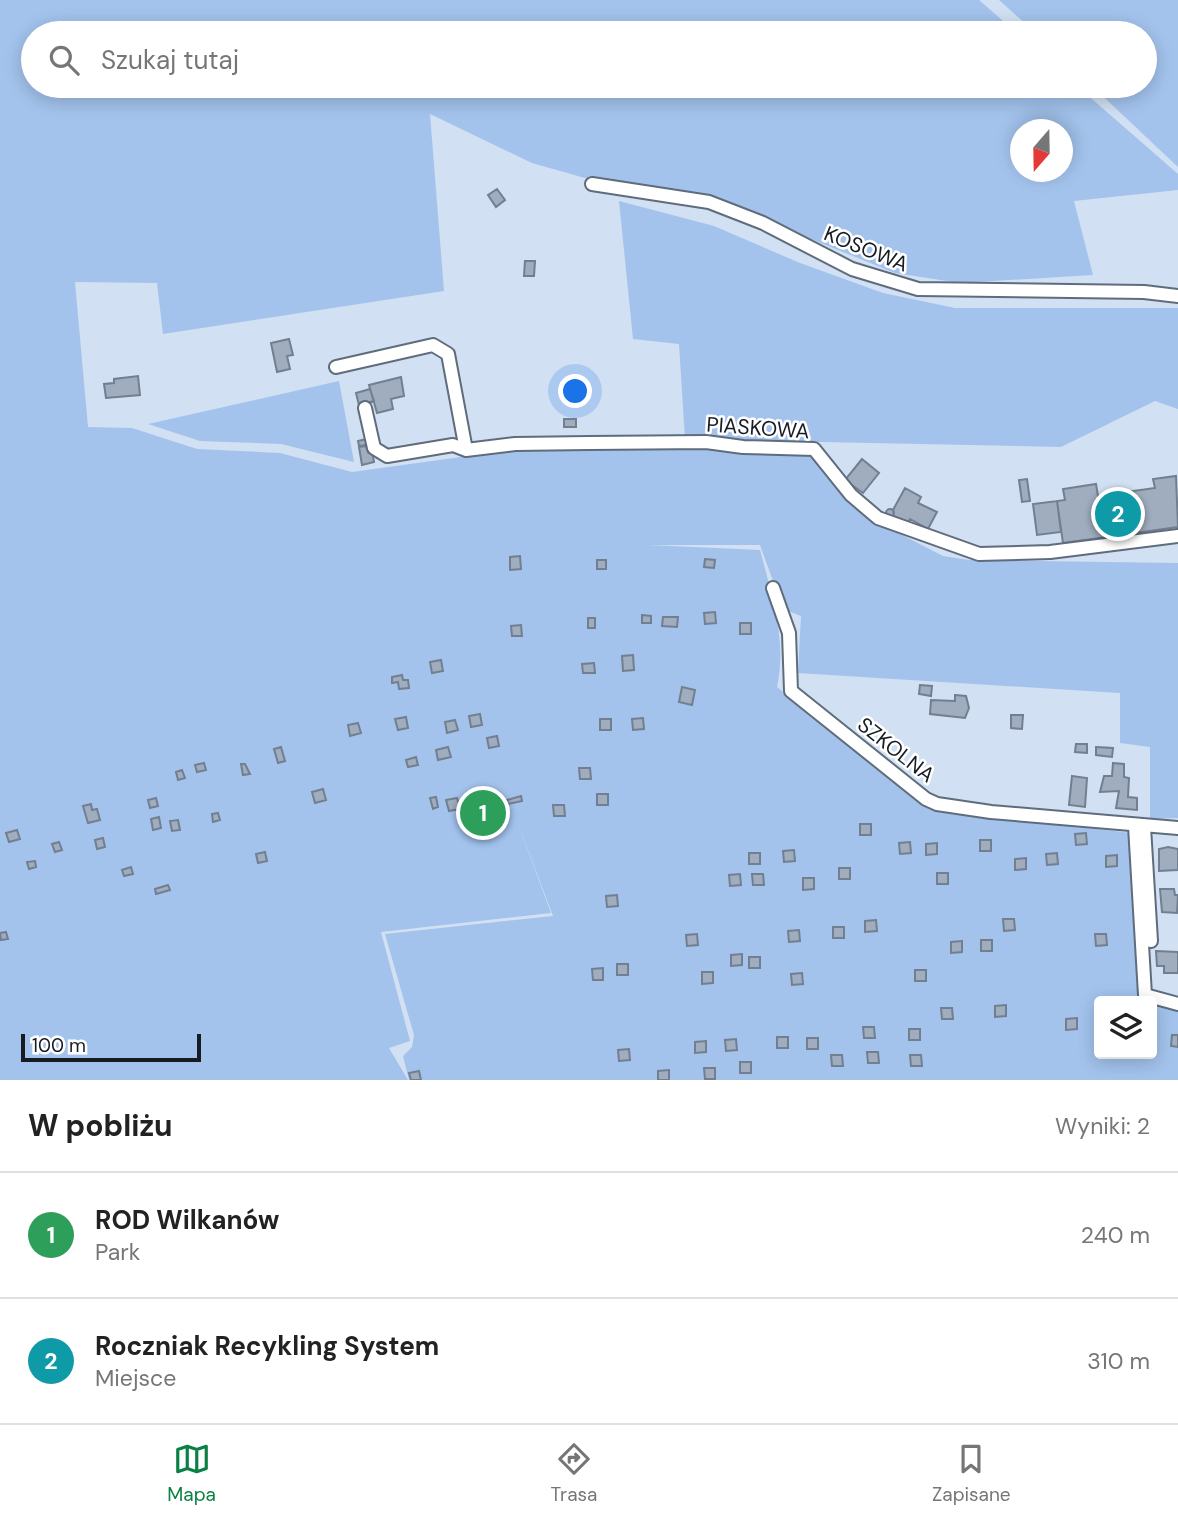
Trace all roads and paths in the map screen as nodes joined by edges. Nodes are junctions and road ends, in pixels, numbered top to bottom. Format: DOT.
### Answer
graph roads {
  1 [pos="592,184"];
  2 [pos="1178,296"];
  3 [pos="336,367"];
  4 [pos="365,408"];
  5 [pos="466,450"];
  6 [pos="1178,536"];
  7 [pos="773,588"];
  8 [pos="1140,827"];
  9 [pos="1178,828"];
  10 [pos="1151,941"];
  11 [pos="1178,1004"];
  1 -- 2 [label="street, KOSOWA"];
  3 -- 5 [label="street"];
  4 -- 5 [label="street, PIASKOWA"];
  5 -- 6 [label="street, PIASKOWA"];
  7 -- 8 [label="street, SZKOLNA"];
  8 -- 9 [label="street, SZKOLNA"];
  8 -- 10 [label="street"];
  8 -- 11 [label="street"];
}
